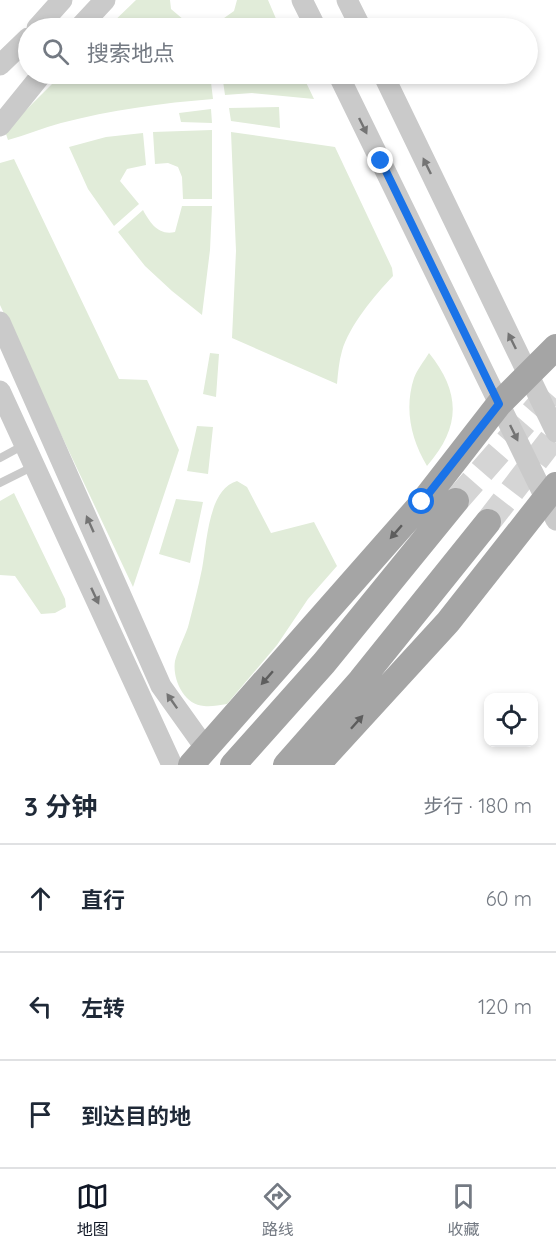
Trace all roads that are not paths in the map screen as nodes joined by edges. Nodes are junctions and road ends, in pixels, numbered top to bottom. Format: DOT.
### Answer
graph roads {
  1 [pos="62,0"];
  2 [pos="105,0"];
  3 [pos="302,0"];
  4 [pos="347,0"];
  5 [pos="46,18"];
  6 [pos="88,18"];
  7 [pos="310,18"];
  8 [pos="356,18"];
  9 [pos="18,48"];
  10 [pos="0,65"];
  11 [pos="34,84"];
  12 [pos="343,84"];
  13 [pos="388,84"];
  14 [pos="0,126"];
  15 [pos="0,322"];
  16 [pos="556,347"];
  17 [pos="529,375"];
  18 [pos="0,391"];
  19 [pos="499,404"];
  20 [pos="556,432"];
  21 [pos="25,444"];
  22 [pos="0,458"];
  23 [pos="35,466"];
  24 [pos="0,483"];
  25 [pos="456,501"];
  26 [pos="553,501"];
  27 [pos="488,522"];
  28 [pos="198,757"];
  29 [pos="172,765"];
  30 [pos="233,765"];
  31 [pos="286,765"];
  32 [pos="317,765"];
  1 -- 5 [label="street"];
  2 -- 6 [label="street"];
  3 -- 7 [label="street"];
  4 -- 8 [label="street"];
  9 -- 10 [label="street"];
  11 -- 14 [label="street"];
  12 -- 19 [label="street, one-way"];
  17 -- 13 [label="street, one-way"];
  28 -- 15 [label="street, one-way"];
  16 -- 17 [label="main road"];
  17 -- 19 [label="main road"];
  17 -- 20 [label="street"];
  18 -- 21 [label="street"];
  19 -- 26 [label="street, one-way"];
  19 -- 28 [label="main road, one-way"];
  21 -- 22 [label="lane"];
  21 -- 23 [label="street"];
  23 -- 24 [label="lane"];
  23 -- 29 [label="street, one-way"];
  25 -- 30 [label="main road"];
  32 -- 26 [label="main road, one-way"];
  27 -- 31 [label="main road"];
}
